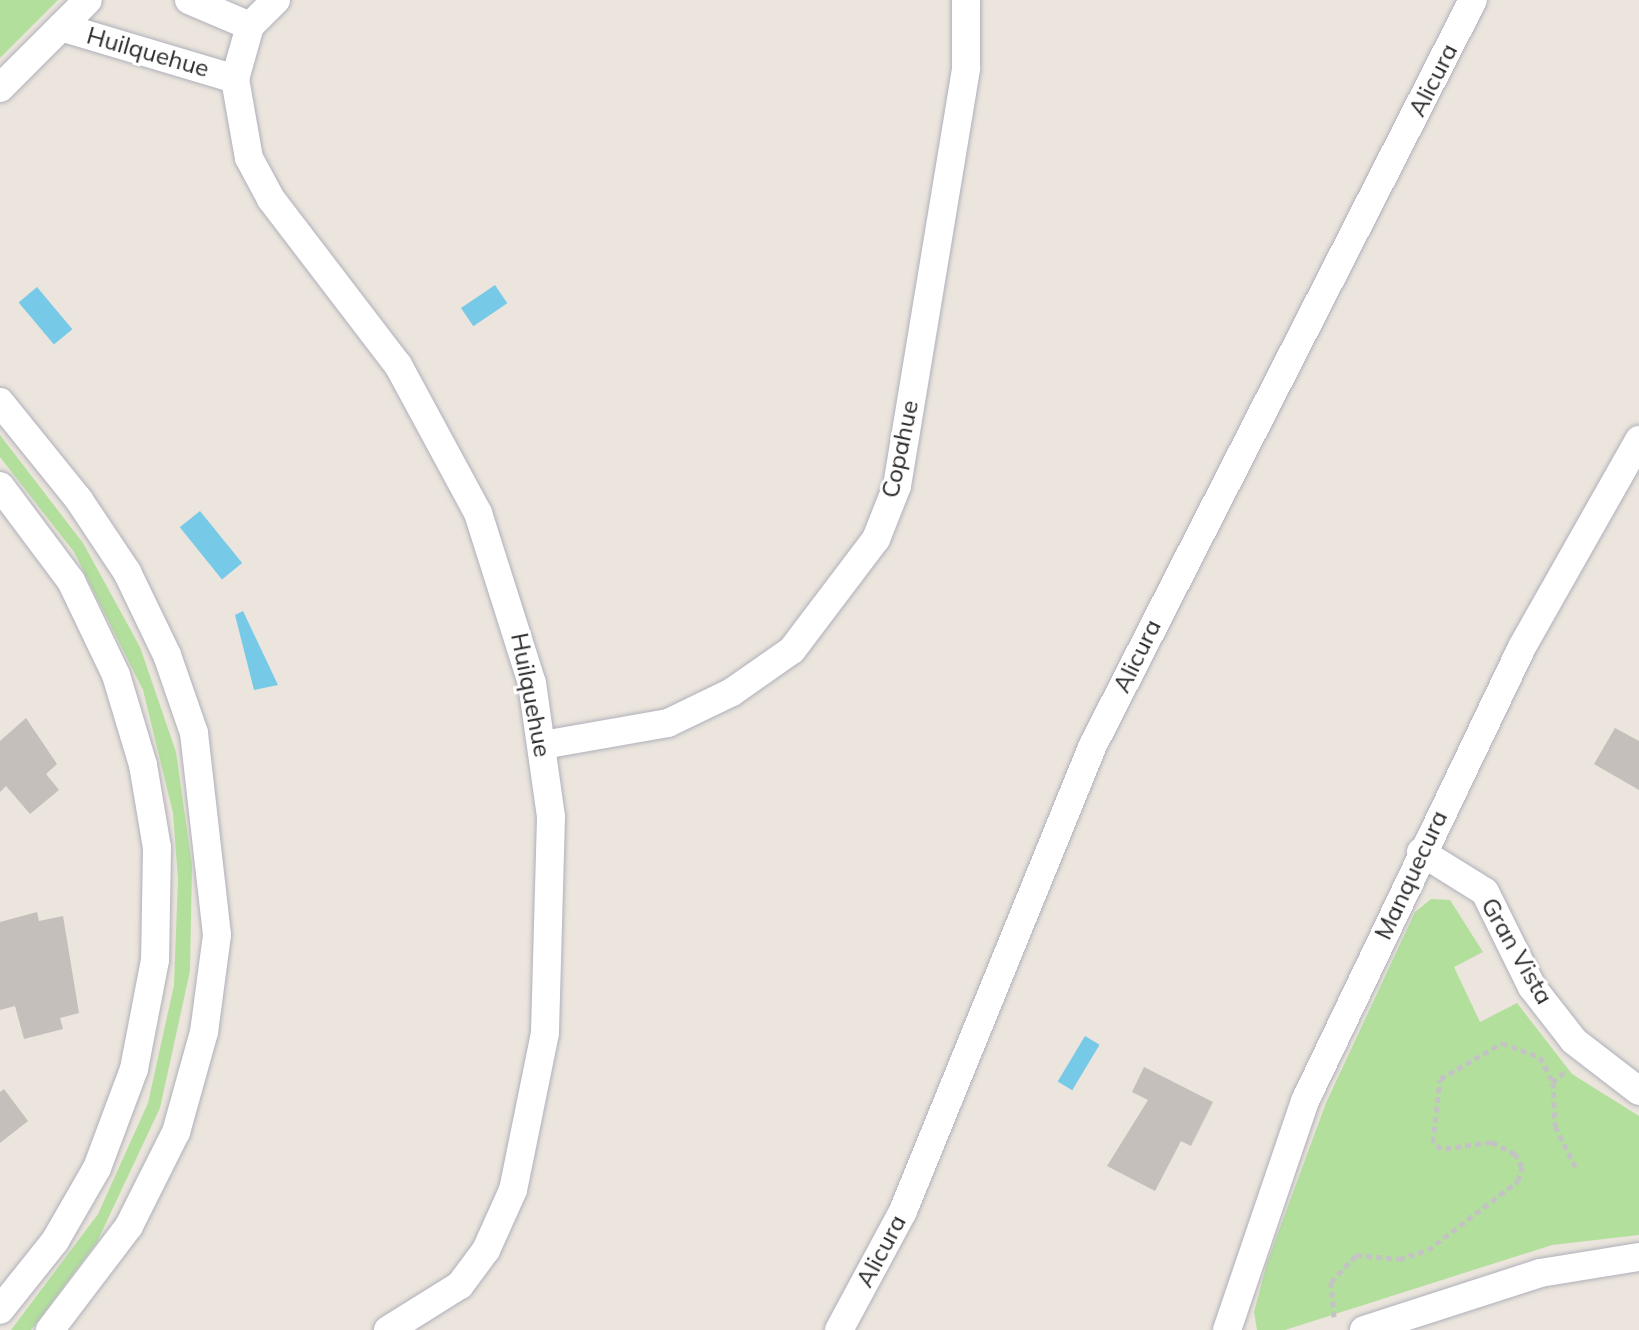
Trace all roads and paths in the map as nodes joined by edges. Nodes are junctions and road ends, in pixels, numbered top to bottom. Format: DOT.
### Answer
graph roads {
  1 [pos="88,0"];
  2 [pos="189,0"];
  3 [pos="276,0"];
  4 [pos="966,0"];
  5 [pos="1473,0"];
  6 [pos="250,26"];
  7 [pos="61,27"];
  8 [pos="235,79"];
  9 [pos="0,88"];
  10 [pos="0,402"];
  11 [pos="1639,440"];
  12 [pos="0,486"];
  13 [pos="543,745"];
  14 [pos="1421,852"];
  15 [pos="1586,1052"];
  16 [pos="1553,1082"];
  17 [pos="1639,1091"];
  18 [pos="1576,1168"];
  19 [pos="1639,1257"];
  20 [pos="0,1310"];
  21 [pos="50,1330"];
  22 [pos="388,1330"];
  23 [pos="839,1330"];
  24 [pos="1227,1330"];
  25 [pos="1336,1330"];
  26 [pos="1364,1330"];
  1 -- 7 [label="street"];
  2 -- 6 [label="street"];
  3 -- 6 [label="street"];
  4 -- 13 [label="street, Copahue"];
  5 -- 23 [label="street, Alicura"];
  6 -- 8 [label="street, Huilquehue"];
  7 -- 8 [label="street, Huilquehue"];
  7 -- 9 [label="street"];
  8 -- 13 [label="street, Huilquehue"];
  10 -- 21 [label="street"];
  11 -- 14 [label="street, Manquecura"];
  12 -- 20 [label="street"];
  13 -- 22 [label="street, Huilquehue"];
  14 -- 15 [label="street, Gran Vista"];
  14 -- 24 [label="street, Manquecura"];
  15 -- 16 [label="path"];
  15 -- 17 [label="street, Gran Vista"];
  16 -- 18 [label="path"];
  16 -- 25 [label="path"];
  19 -- 26 [label="street"];
}
